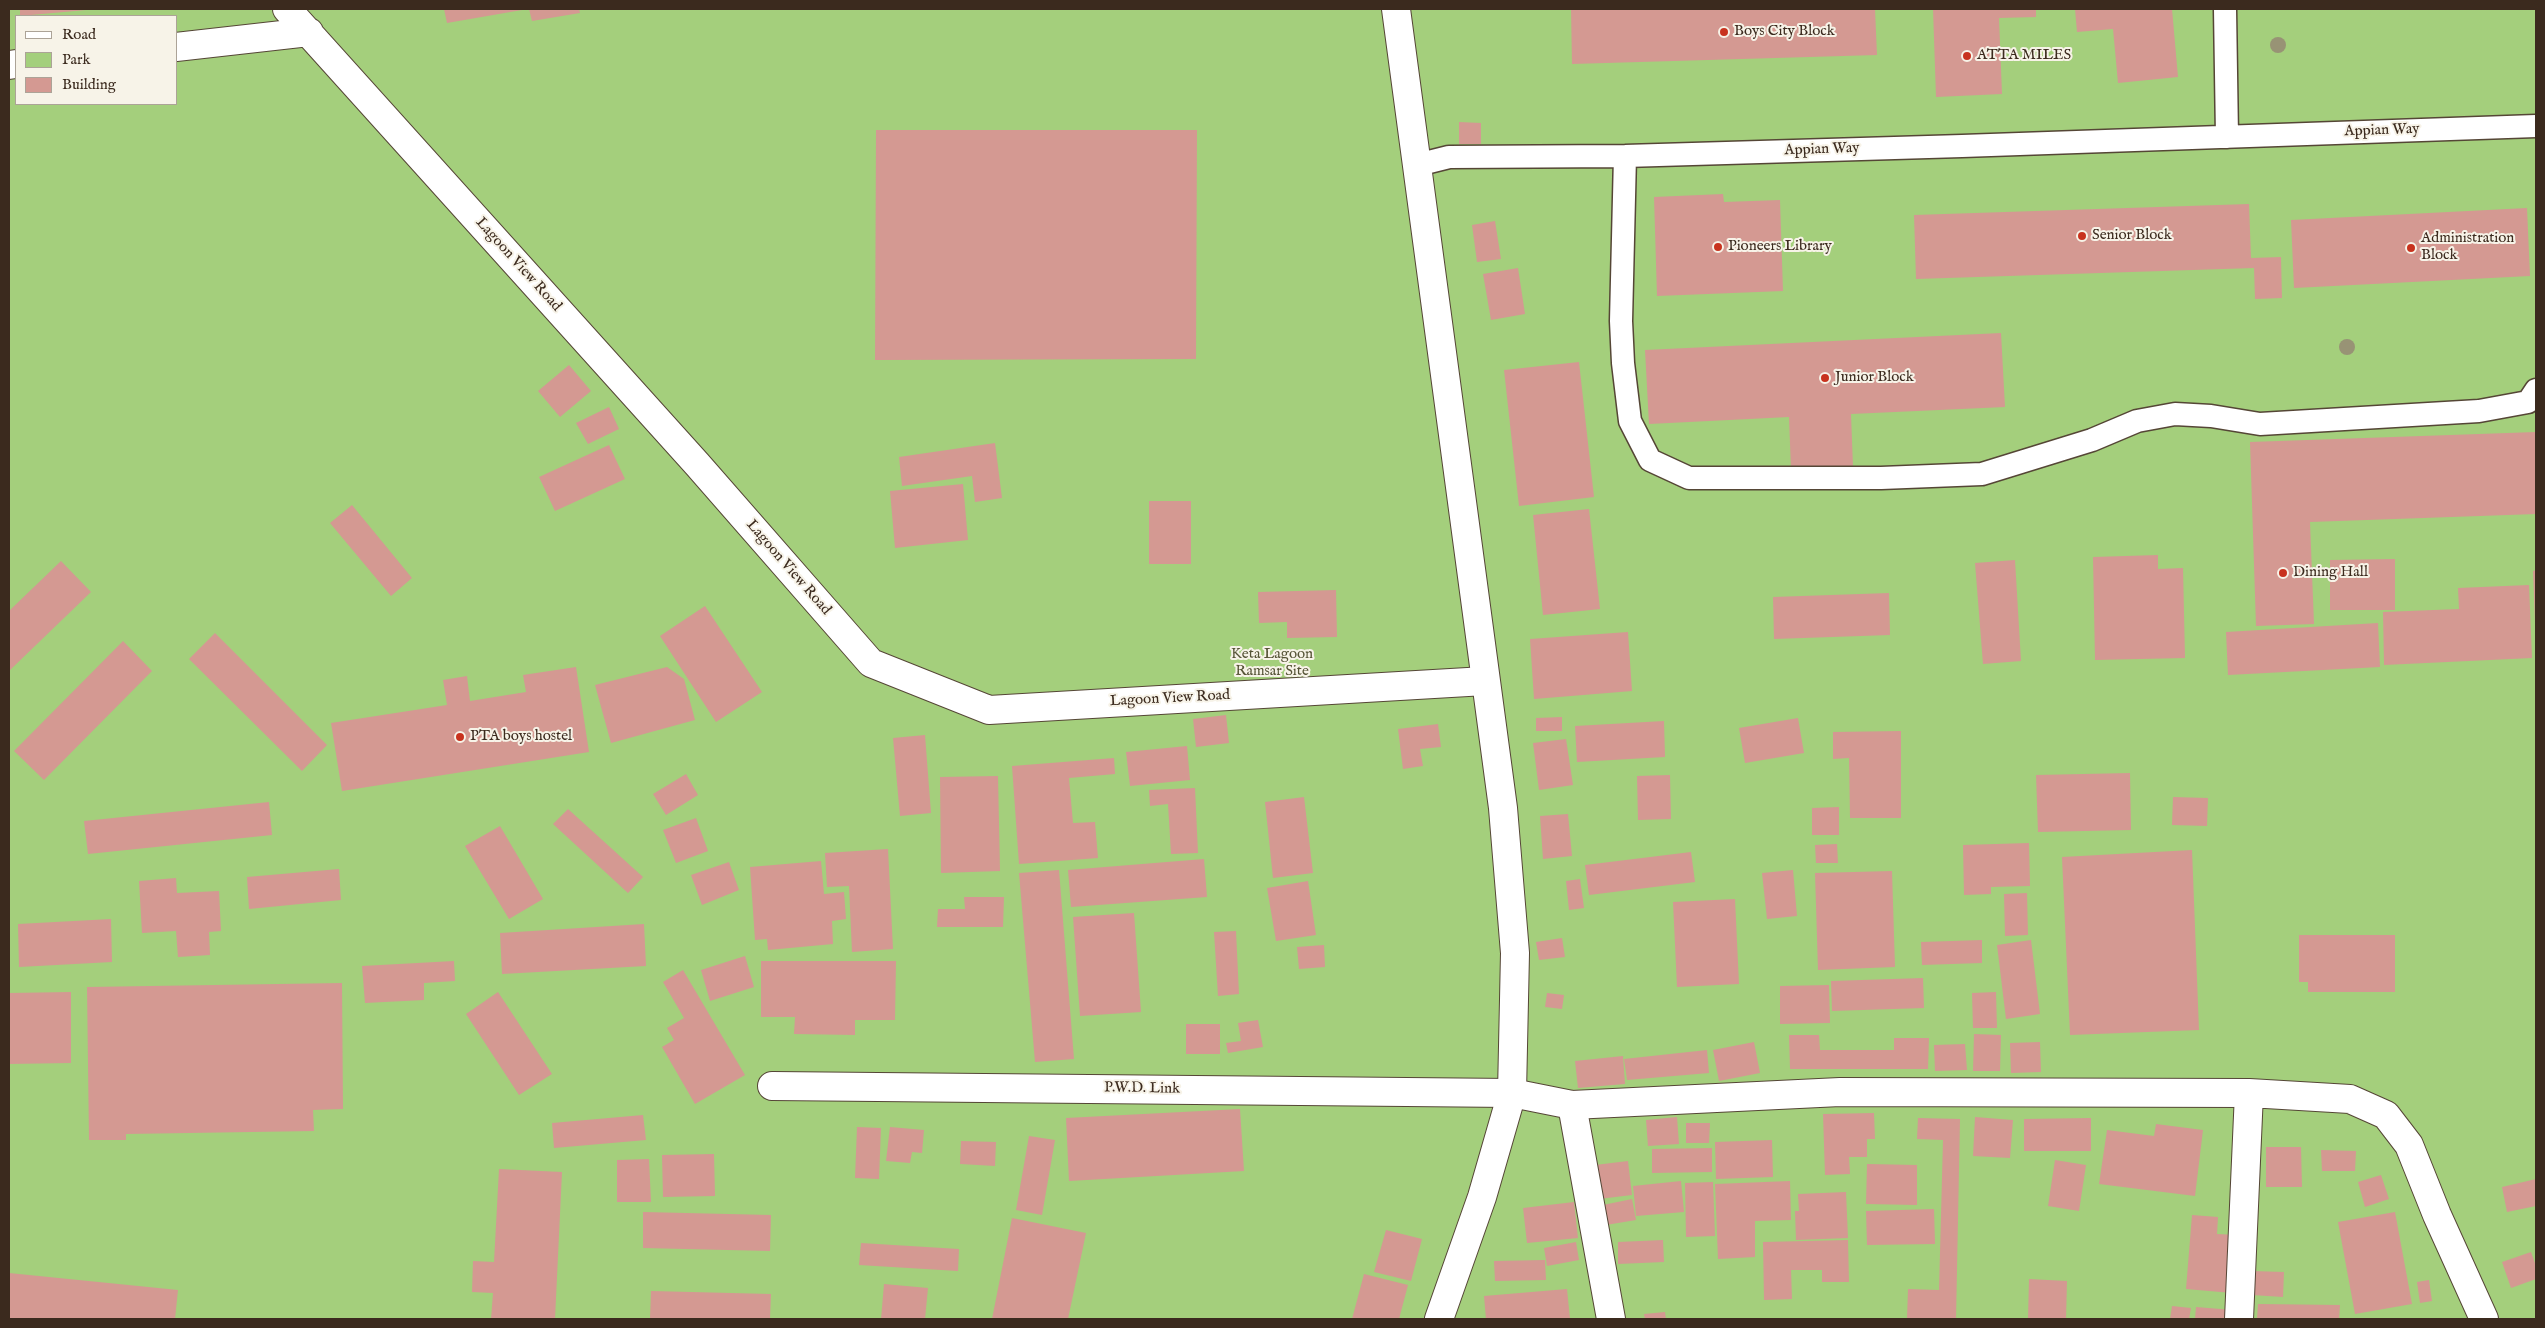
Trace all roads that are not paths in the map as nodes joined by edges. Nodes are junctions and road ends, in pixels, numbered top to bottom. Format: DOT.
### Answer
graph roads {
  1 [pos="287,9"];
  2 [pos="1396,9"];
  3 [pos="2225,9"];
  4 [pos="309,32"];
  5 [pos="178,47"];
  6 [pos="2536,126"];
  7 [pos="2227,137"];
  8 [pos="1625,156"];
  9 [pos="1417,165"];
  10 [pos="2536,390"];
  11 [pos="1485,681"];
  12 [pos="772,1086"];
  13 [pos="1512,1093"];
  14 [pos="2249,1093"];
  15 [pos="1572,1105"];
  16 [pos="1439,1319"];
  17 [pos="1611,1319"];
  18 [pos="2239,1319"];
  19 [pos="2484,1319"];
  1 -- 4 [label="street, Lagoon View Road"];
  2 -- 9 [label="street"];
  3 -- 7 [label="lane"];
  4 -- 5 [label="street"];
  4 -- 11 [label="street, Lagoon View Road"];
  6 -- 7 [label="lane, Appian Way"];
  7 -- 8 [label="lane, Appian Way"];
  8 -- 9 [label="lane, Appian Way"];
  8 -- 10 [label="lane"];
  9 -- 11 [label="street"];
  11 -- 13 [label="street"];
  12 -- 13 [label="street, P.W.D. Link"];
  13 -- 15 [label="street, P.W.D. Link"];
  13 -- 16 [label="street"];
  14 -- 15 [label="street, P.W.D. Link"];
  14 -- 18 [label="street"];
  14 -- 19 [label="street, P.W.D. Link"];
  15 -- 17 [label="street"];
}
